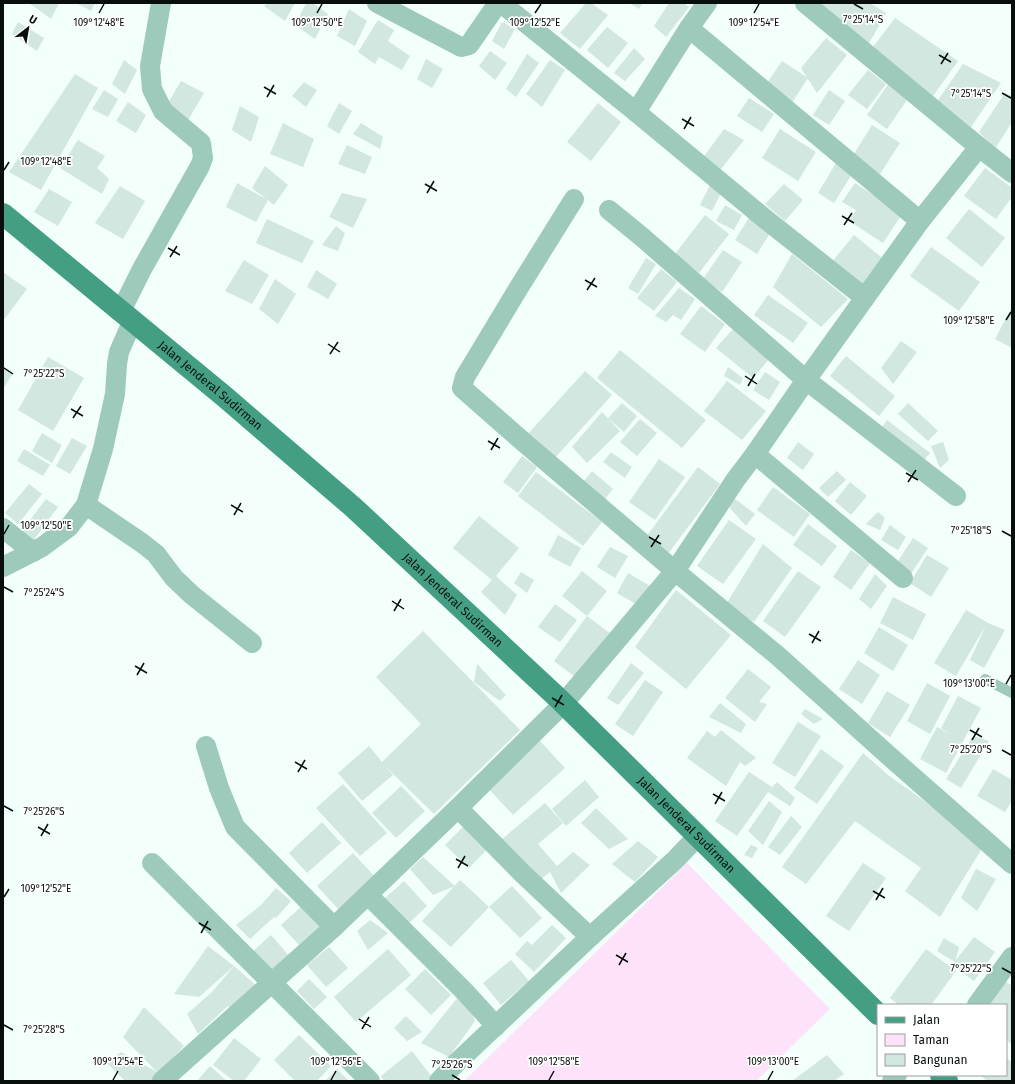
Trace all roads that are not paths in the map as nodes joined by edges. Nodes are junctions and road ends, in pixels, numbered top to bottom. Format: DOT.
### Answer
graph roads {
  1 [pos="161,3"];
  2 [pos="377,3"];
  3 [pos="499,3"];
  4 [pos="805,3"];
  5 [pos="703,4"];
  6 [pos="689,28"];
  7 [pos="636,112"];
  8 [pos="979,147"];
  9 [pos="1012,173"];
  10 [pos="574,199"];
  11 [pos="609,210"];
  12 [pos="3,214"];
  13 [pos="920,221"];
  14 [pos="865,298"];
  15 [pos="127,316"];
  16 [pos="806,380"];
  17 [pos="755,454"];
  18 [pos="956,496"];
  19 [pos="86,505"];
  20 [pos="3,528"];
  21 [pos="33,552"];
  22 [pos="3,567"];
  23 [pos="674,570"];
  24 [pos="903,578"];
  25 [pos="252,643"];
  26 [pos="985,679"];
  27 [pos="1012,693"];
  28 [pos="564,704"];
  29 [pos="206,746"];
  30 [pos="458,808"];
  31 [pos="697,837"];
  32 [pos="152,863"];
  33 [pos="1012,864"];
  34 [pos="368,895"];
  35 [pos="334,927"];
  36 [pos="590,937"];
  37 [pos="1012,957"];
  38 [pos="272,982"];
  39 [pos="978,1004"];
  40 [pos="877,1013"];
  41 [pos="496,1026"];
  42 [pos="162,1081"];
  43 [pos="370,1081"];
  44 [pos="439,1081"];
  1 -- 15 [label="street"];
  2 -- 3 [label="street"];
  3 -- 7 [label="street"];
  4 -- 8 [label="street"];
  5 -- 6 [label="street"];
  6 -- 7 [label="street"];
  6 -- 13 [label="street"];
  7 -- 14 [label="street"];
  8 -- 9 [label="street"];
  8 -- 13 [label="street"];
  10 -- 23 [label="street"];
  11 -- 16 [label="street"];
  12 -- 15 [label="main road, Jalan Jenderal Sudirman"];
  13 -- 14 [label="street"];
  14 -- 16 [label="street"];
  15 -- 19 [label="street"];
  15 -- 28 [label="main road, Jalan Jenderal Sudirman"];
  16 -- 17 [label="street"];
  16 -- 18 [label="street"];
  17 -- 23 [label="street"];
  17 -- 24 [label="street"];
  19 -- 21 [label="street"];
  19 -- 25 [label="street"];
  20 -- 21 [label="street"];
  21 -- 22 [label="street"];
  23 -- 28 [label="street"];
  23 -- 33 [label="street"];
  26 -- 27 [label="lane"];
  28 -- 30 [label="street"];
  28 -- 31 [label="main road, Jalan Jenderal Sudirman"];
  29 -- 35 [label="street"];
  30 -- 34 [label="street"];
  30 -- 36 [label="street"];
  31 -- 36 [label="street"];
  31 -- 40 [label="main road, Jalan Jenderal Sudirman"];
  32 -- 38 [label="street"];
  34 -- 35 [label="street"];
  34 -- 41 [label="street"];
  35 -- 38 [label="street"];
  36 -- 41 [label="street"];
  37 -- 39 [label="street"];
  38 -- 42 [label="street"];
  38 -- 43 [label="street"];
  41 -- 44 [label="street"];
}
